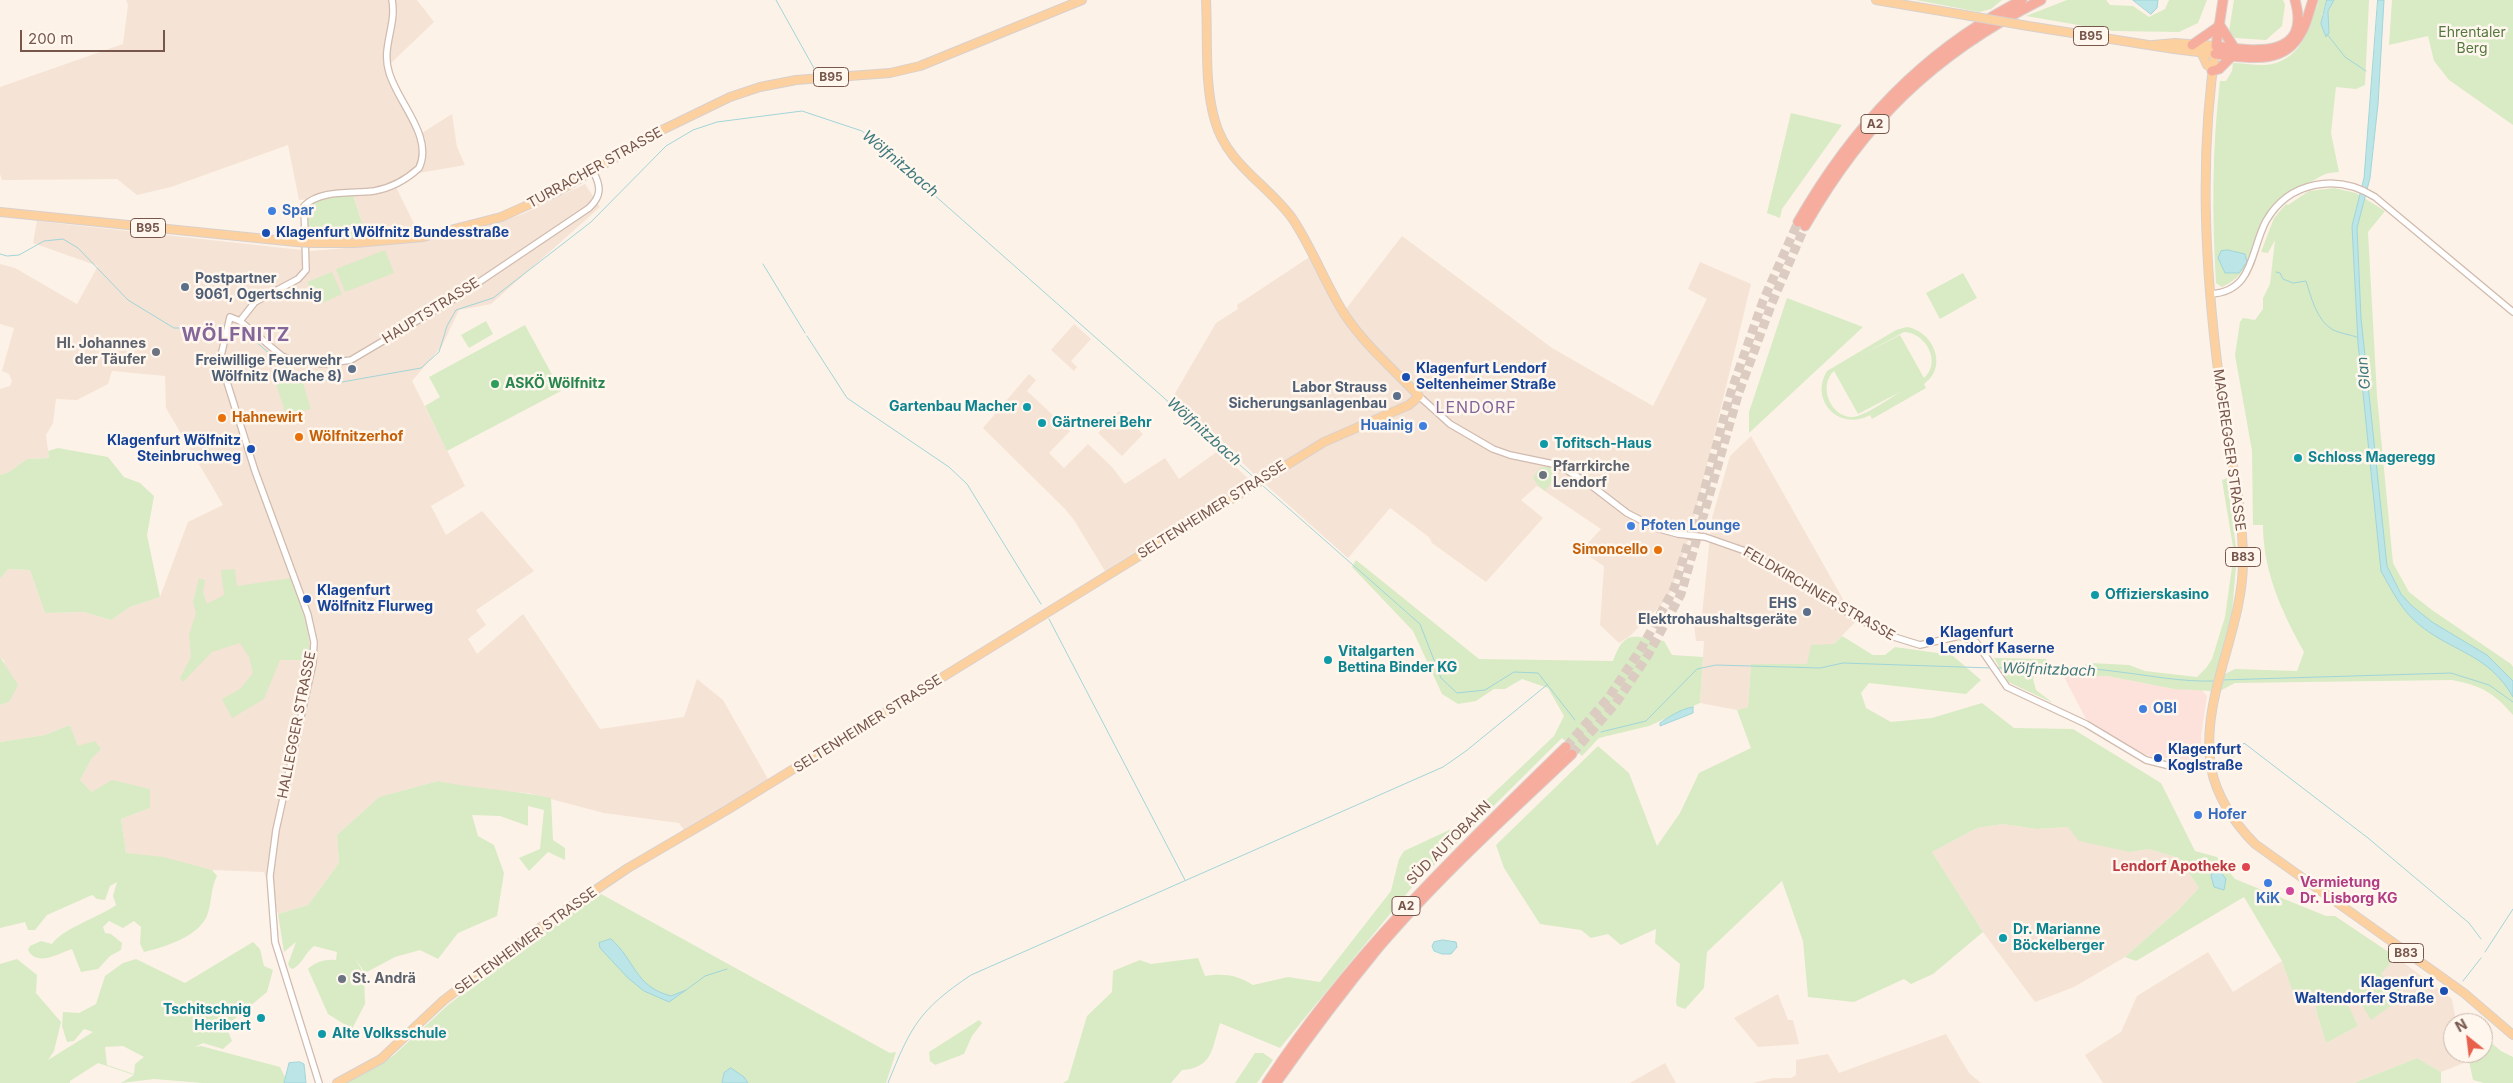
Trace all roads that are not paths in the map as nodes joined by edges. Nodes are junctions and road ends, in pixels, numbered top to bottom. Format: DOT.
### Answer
graph roads {
  1 [pos="392,0"];
  2 [pos="1206,0"];
  3 [pos="1876,0"];
  4 [pos="2022,0"];
  5 [pos="2041,0"];
  6 [pos="2223,0"];
  7 [pos="2295,0"];
  8 [pos="2313,0"];
  9 [pos="1078,1"];
  10 [pos="2219,26"];
  11 [pos="2153,44"];
  12 [pos="2192,45"];
  13 [pos="2215,50"];
  14 [pos="2201,52"];
  15 [pos="2234,52"];
  16 [pos="2212,70"];
  17 [pos="593,171"];
  18 [pos="0,212"];
  19 [pos="2210,294"];
  20 [pos="2513,312"];
  21 [pos="230,317"];
  22 [pos="240,321"];
  23 [pos="1419,396"];
  24 [pos="2211,767"];
  25 [pos="2513,1035"];
  26 [pos="319,1083"];
  27 [pos="337,1083"];
  28 [pos="1267,1083"];
  29 [pos="1276,1083"];
  1 -- 22 [label="street"];
  2 -- 23 [label="main road, FELDKIRCHNER STRASSE"];
  3 -- 11 [label="main road, B95, bridge"];
  4 -- 5 [label="highway, A2"];
  6 -- 10 [label="highway"];
  7 -- 15 [label="highway"];
  8 -- 15 [label="highway"];
  9 -- 17 [label="main road, TURRACHER STRASSE / B95"];
  10 -- 12 [label="highway"];
  10 -- 13 [label="highway"];
  10 -- 15 [label="highway"];
  11 -- 12 [label="main road, B95"];
  11 -- 14 [label="main road, B95"];
  12 -- 13 [label="main road, B95"];
  13 -- 14 [label="main road, B95"];
  13 -- 15 [label="highway"];
  13 -- 16 [label="main road, MAGEREGGER STRASSE / B83"];
  14 -- 16 [label="main road"];
  15 -- 16 [label="highway"];
  16 -- 19 [label="main road, MAGEREGGER STRASSE / B83"];
  17 -- 18 [label="main road, TURRACHER STRASSE / B95, bridge"];
  17 -- 22 [label="street, HAUPTSTRASSE"];
  19 -- 20 [label="street"];
  19 -- 24 [label="main road, MAGEREGGER STRASSE / B83"];
  21 -- 22 [label="street, HAUPTSTRASSE"];
  21 -- 26 [label="street, HALLEGGER STRASSE"];
  23 -- 24 [label="street, FELDKIRCHNER STRASSE"];
  23 -- 27 [label="main road, SELTENHEIMER STRASSE"];
  24 -- 25 [label="main road, B83"];
  28 -- 29 [label="highway, SÜD AUTOBAHN / A2"];
}
